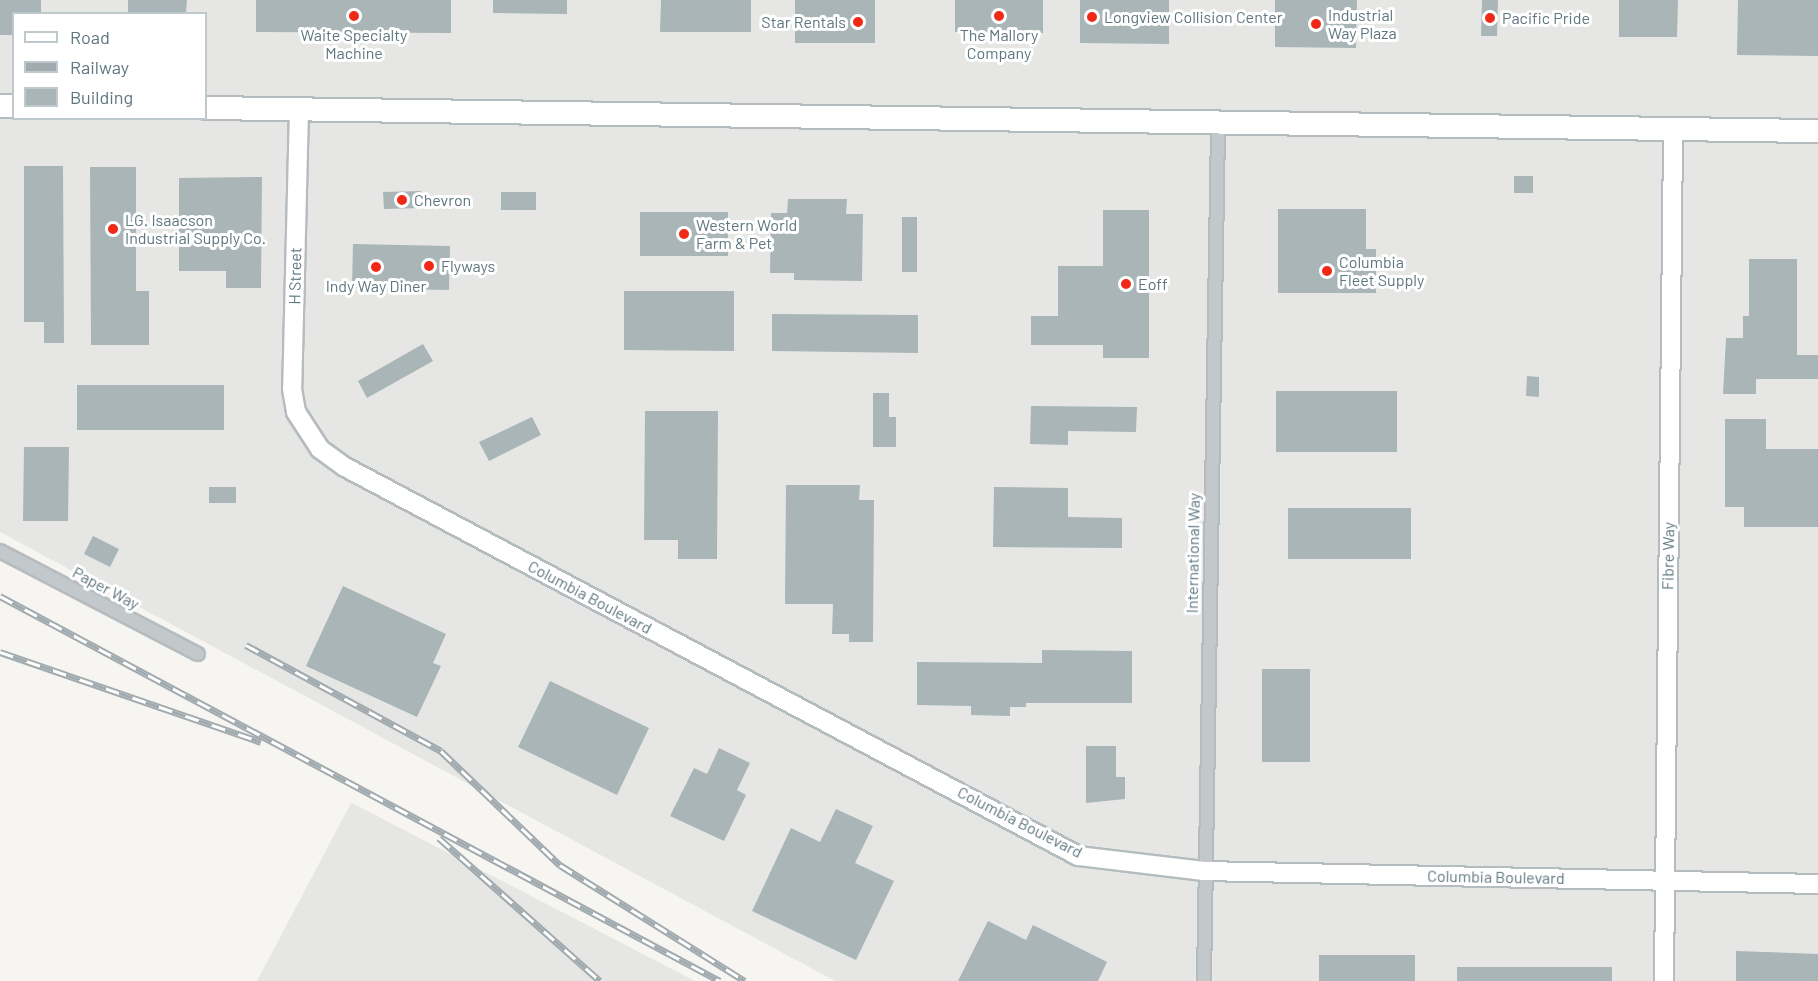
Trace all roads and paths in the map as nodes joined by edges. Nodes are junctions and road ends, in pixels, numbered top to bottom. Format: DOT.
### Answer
graph roads {
  1 [pos="207,108"];
  2 [pos="299,109"];
  3 [pos="1218,125"];
  4 [pos="1673,131"];
  5 [pos="1818,131"];
  6 [pos="311,438"];
  7 [pos="0,551"];
  8 [pos="198,654"];
  9 [pos="1203,871"];
  10 [pos="1665,881"];
  11 [pos="1818,884"];
  12 [pos="1204,981"];
  13 [pos="1664,981"];
  1 -- 2 [label="highway"];
  2 -- 3 [label="highway"];
  2 -- 6 [label="street, H Street"];
  3 -- 4 [label="highway"];
  3 -- 9 [label="street, International Way"];
  4 -- 5 [label="highway"];
  4 -- 10 [label="street, Fibre Way"];
  6 -- 9 [label="street, Columbia Boulevard"];
  7 -- 8 [label="street, Paper Way"];
  9 -- 10 [label="street, Columbia Boulevard"];
  9 -- 12 [label="street, International Way"];
  10 -- 11 [label="street, Columbia Boulevard"];
  10 -- 13 [label="street, Fibre Way"];
}
